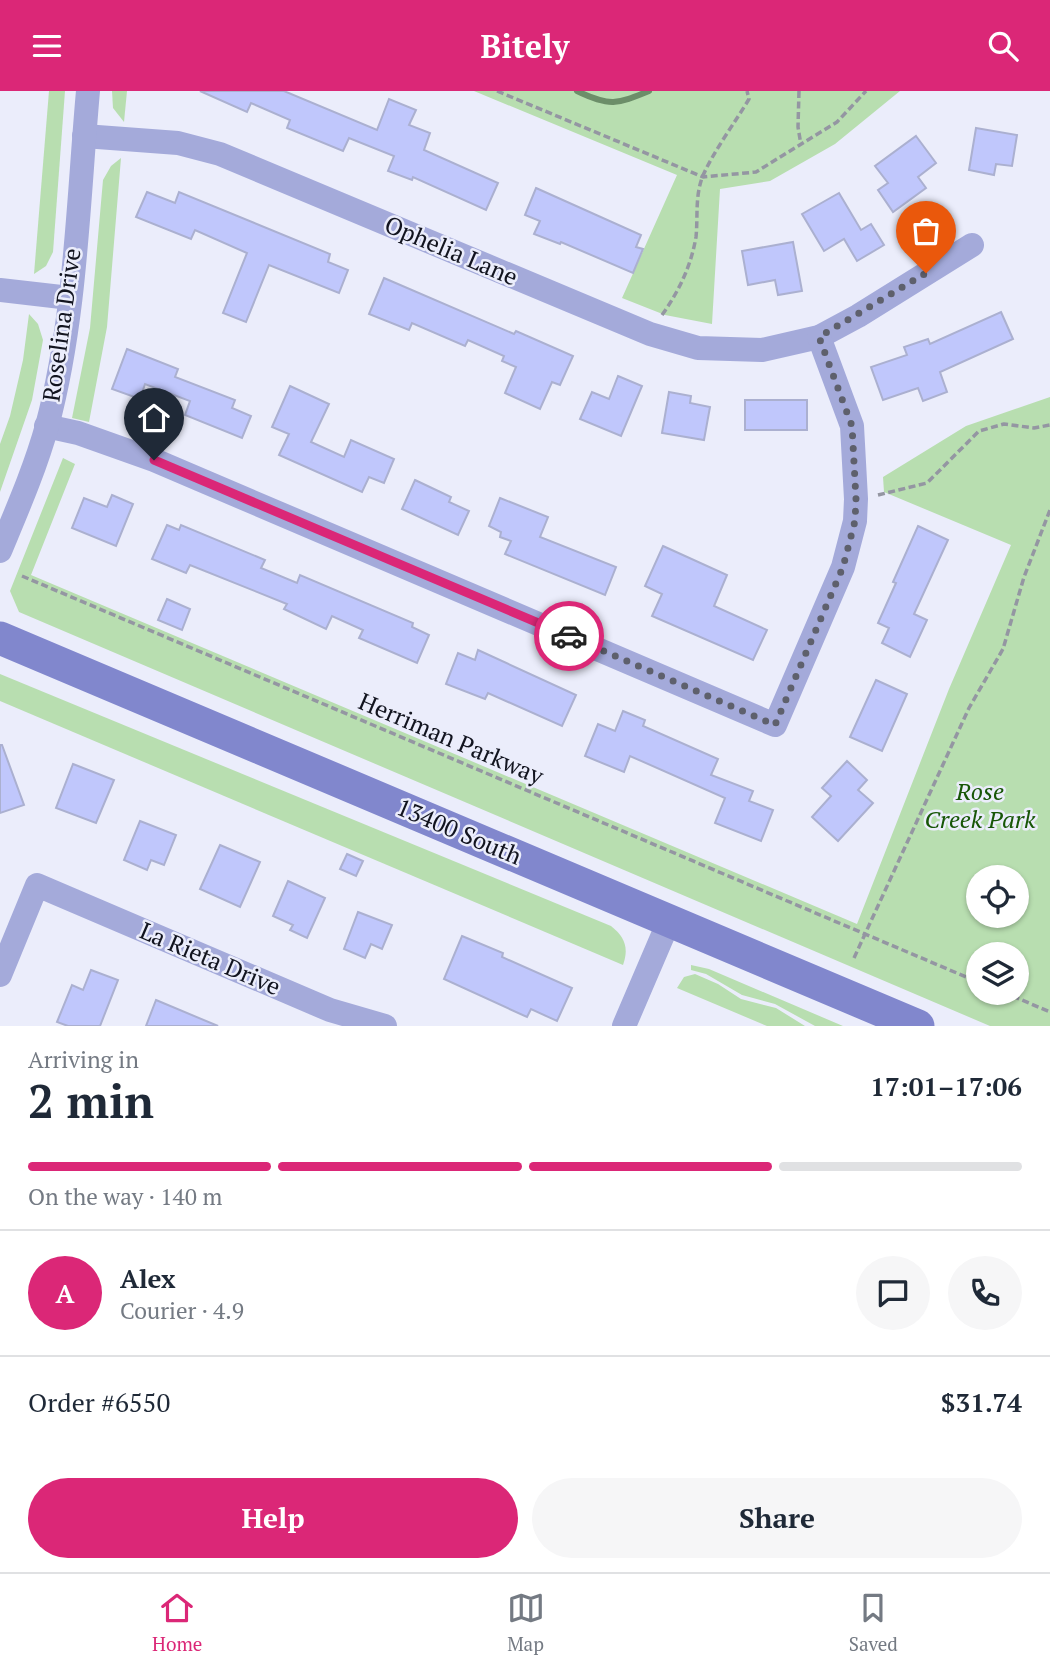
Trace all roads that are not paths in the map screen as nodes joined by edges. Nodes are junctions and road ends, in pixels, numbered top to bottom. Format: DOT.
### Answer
graph roads {
  1 [pos="88,91"];
  2 [pos="84,136"];
  3 [pos="972,245"];
  4 [pos="0,290"];
  5 [pos="70,298"];
  6 [pos="819,337"];
  7 [pos="46,426"];
  8 [pos="0,551"];
  9 [pos="0,639"];
  10 [pos="669,921"];
  11 [pos="0,975"];
  12 [pos="385,1026"];
  13 [pos="624,1026"];
  14 [pos="918,1026"];
  1 -- 2 [label="street, Roselina Drive"];
  2 -- 5 [label="street, Roselina Drive"];
  2 -- 6 [label="street, Ophelia Lane"];
  3 -- 6 [label="street, Ophelia Lane"];
  4 -- 5 [label="street"];
  5 -- 7 [label="street, Roselina Drive"];
  6 -- 7 [label="street"];
  7 -- 8 [label="street, Roselina Drive"];
  9 -- 10 [label="main road, 13400 South"];
  10 -- 13 [label="street"];
  10 -- 14 [label="main road, 13400 South"];
  11 -- 12 [label="street, La Rieta Drive"];
}
